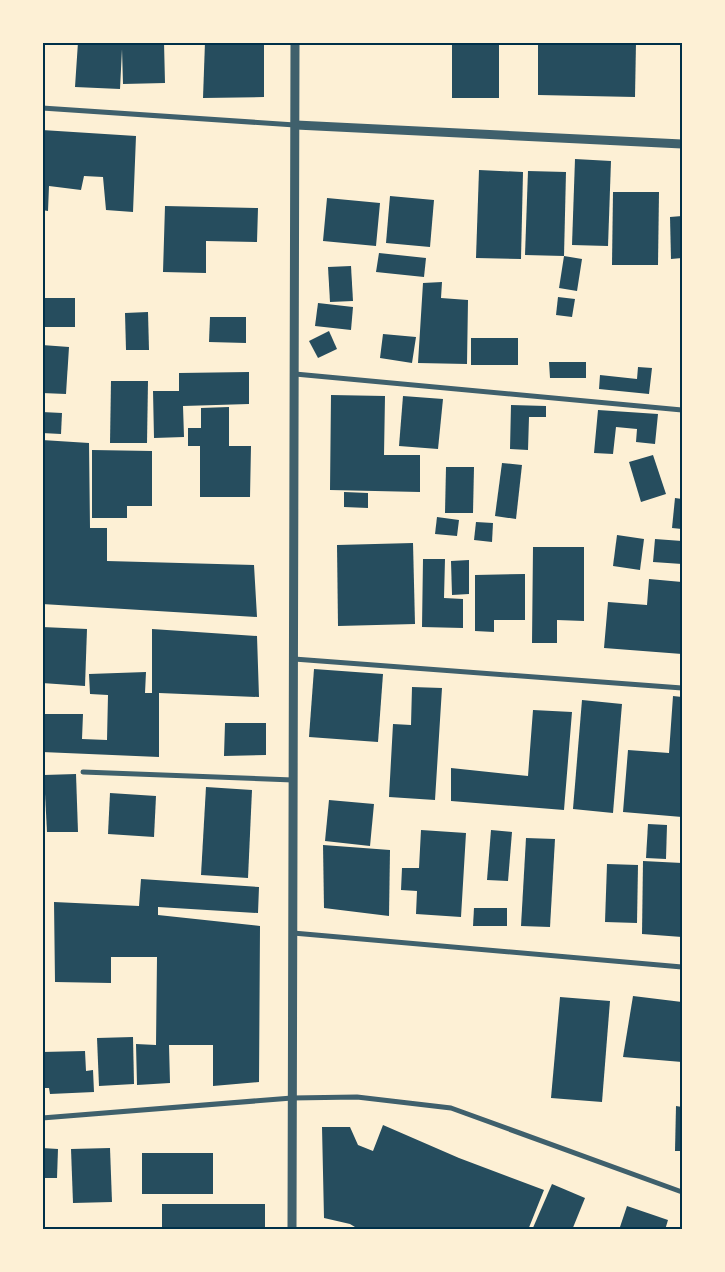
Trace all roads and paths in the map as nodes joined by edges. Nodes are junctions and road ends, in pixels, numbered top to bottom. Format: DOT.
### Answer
graph roads {
  1 [pos="295,42"];
  2 [pos="42,108"];
  3 [pos="296,125"];
  4 [pos="682,144"];
  5 [pos="295,374"];
  6 [pos="682,410"];
  7 [pos="294,659"];
  8 [pos="682,688"];
  9 [pos="83,772"];
  10 [pos="293,780"];
  11 [pos="292,932"];
  12 [pos="682,967"];
  13 [pos="292,1098"];
  14 [pos="42,1118"];
  15 [pos="682,1192"];
  16 [pos="292,1230"];
  1 -- 3 [label="street"];
  2 -- 3 [label="street"];
  3 -- 4 [label="street"];
  3 -- 5 [label="street"];
  5 -- 6 [label="street"];
  5 -- 7 [label="street"];
  7 -- 8 [label="street"];
  7 -- 10 [label="street"];
  9 -- 10 [label="street"];
  10 -- 11 [label="street"];
  11 -- 12 [label="street"];
  11 -- 13 [label="street"];
  13 -- 14 [label="street"];
  13 -- 15 [label="street"];
  13 -- 16 [label="street"];
}
